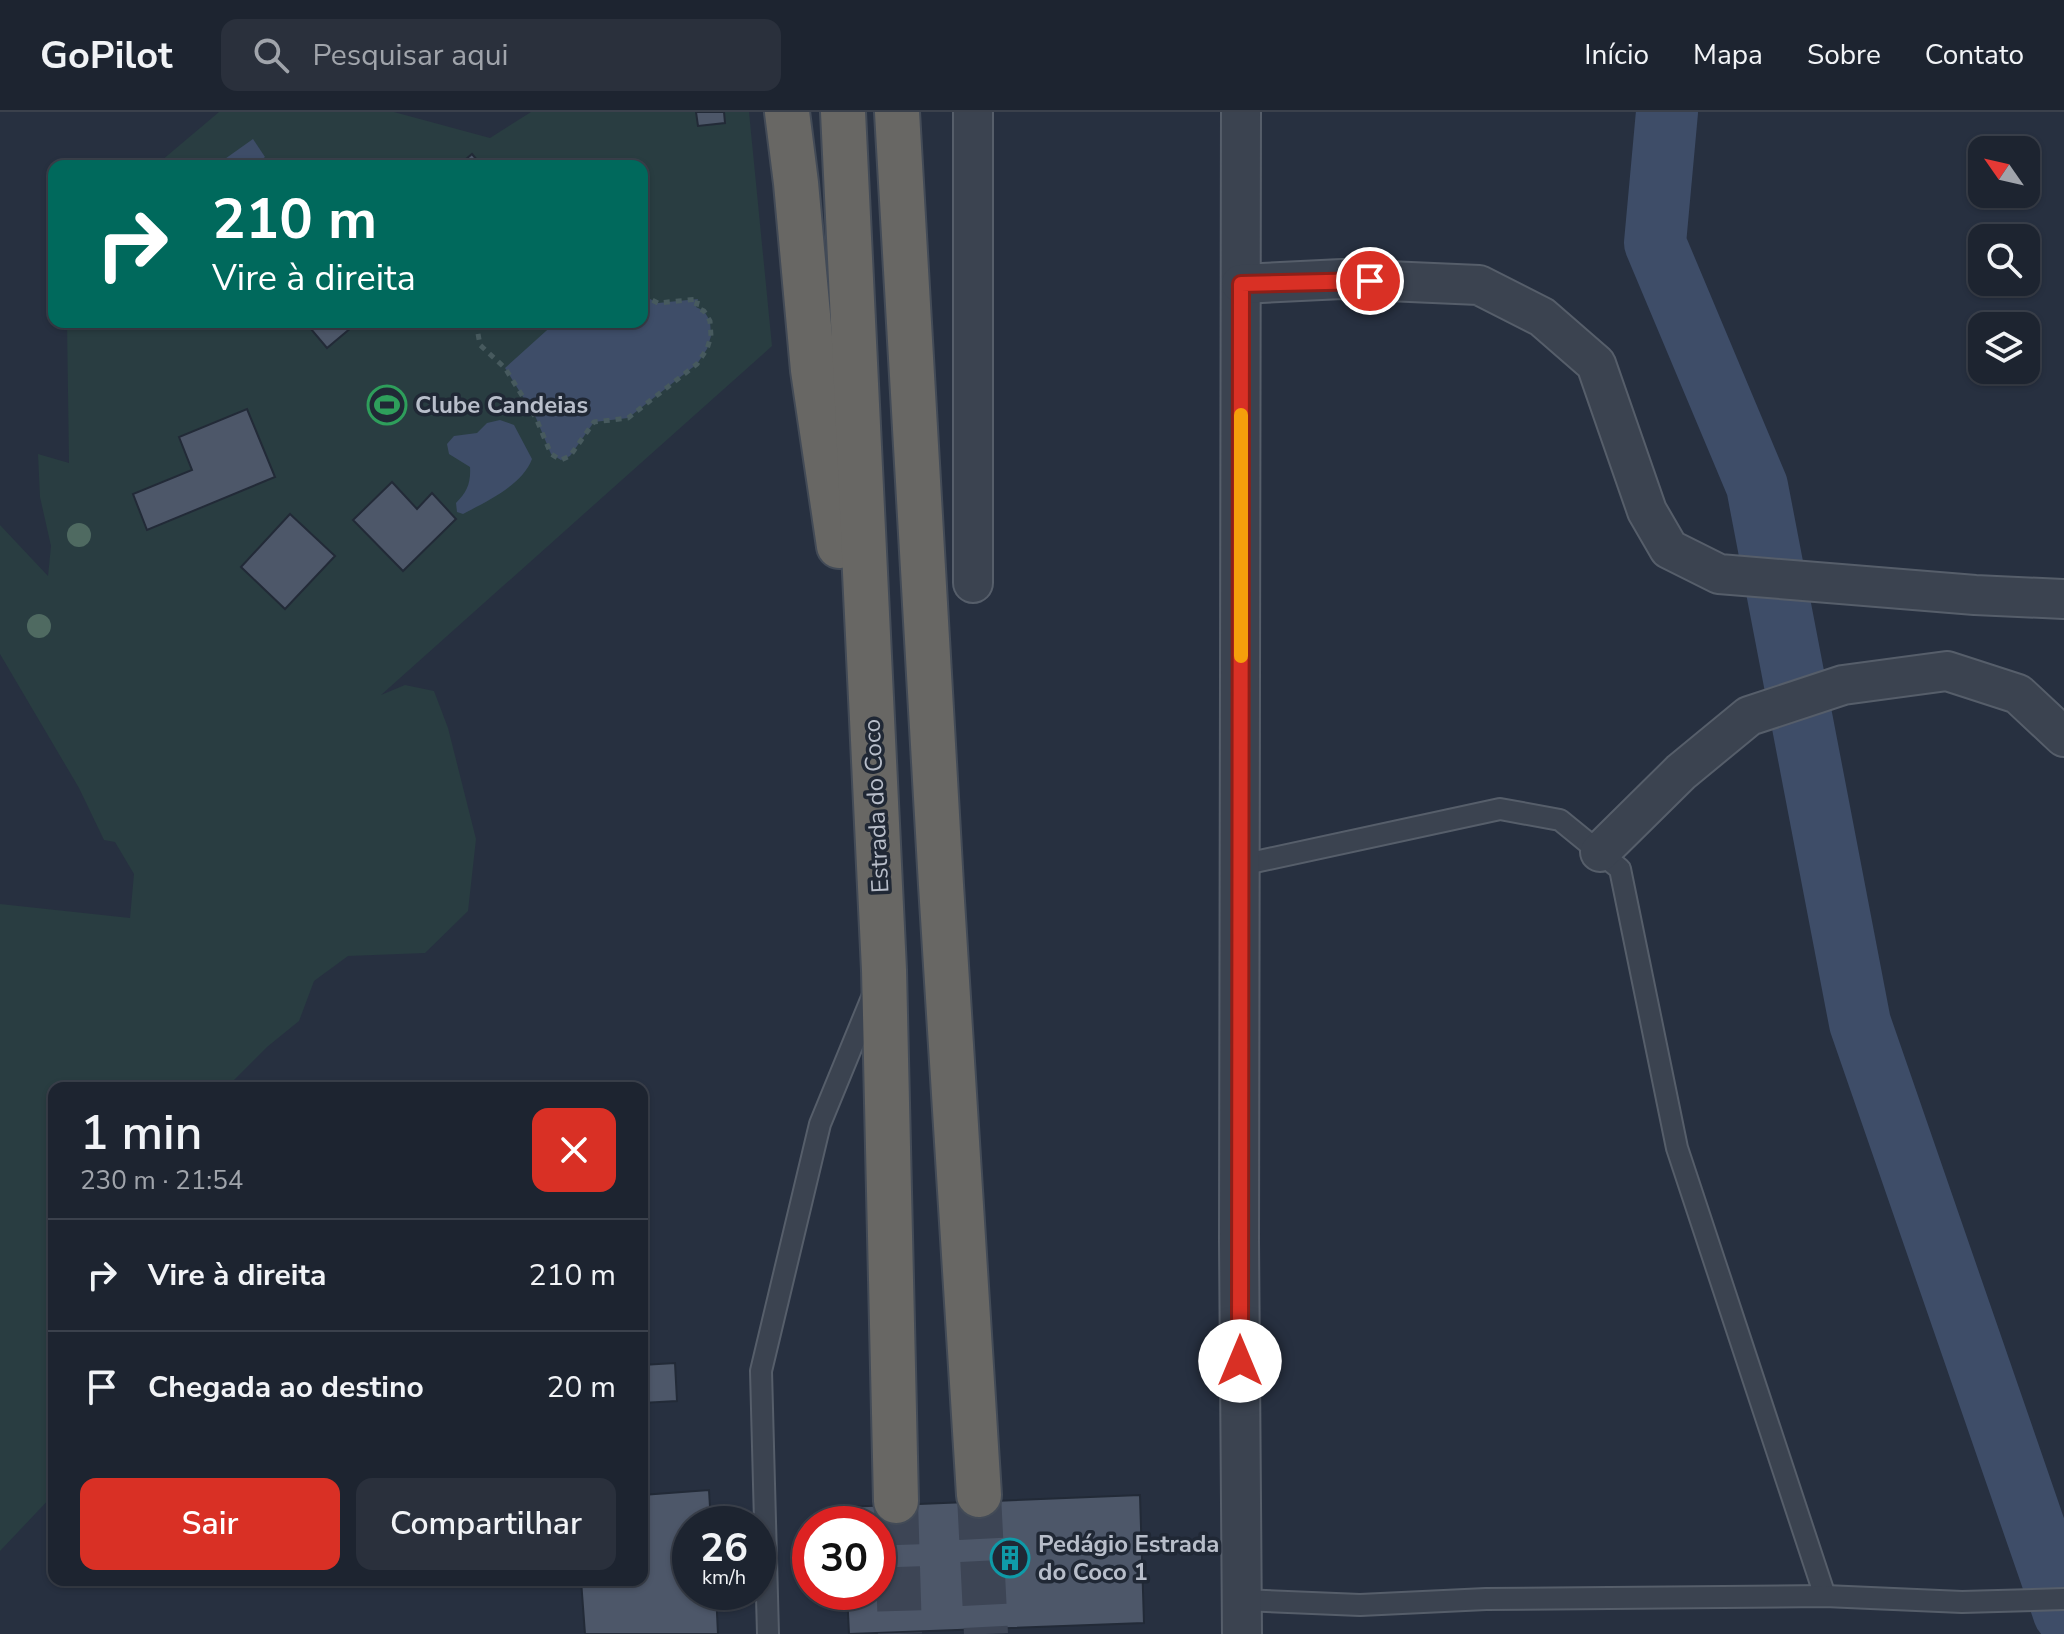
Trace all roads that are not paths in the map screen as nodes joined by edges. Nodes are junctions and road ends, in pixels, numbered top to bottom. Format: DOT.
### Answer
graph roads {
  1 [pos="787,112"];
  2 [pos="843,112"];
  3 [pos="897,112"];
  4 [pos="973,112"];
  5 [pos="1241,112"];
  6 [pos="1241,284"];
  7 [pos="973,583"];
  8 [pos="2064,599"];
  9 [pos="2064,737"];
  10 [pos="876,793"];
  11 [pos="1600,852"];
  12 [pos="1241,865"];
  13 [pos="884,970"];
  14 [pos="979,1495"];
  15 [pos="896,1501"];
  16 [pos="1825,1596"];
  17 [pos="2064,1599"];
  18 [pos="1242,1617"];
  19 [pos="768,1634"];
  1 -- 10 [label="highway"];
  2 -- 10 [label="highway, Estrada do Coco"];
  3 -- 14 [label="highway"];
  4 -- 7 [label="street"];
  5 -- 6 [label="street"];
  6 -- 8 [label="street"];
  6 -- 12 [label="street"];
  9 -- 11 [label="street"];
  10 -- 13 [label="highway, Estrada do Coco"];
  11 -- 12 [label="lane"];
  11 -- 16 [label="lane"];
  12 -- 18 [label="street"];
  13 -- 15 [label="highway, Estrada do Coco"];
  13 -- 19 [label="lane"];
  16 -- 17 [label="lane"];
  16 -- 18 [label="lane"];
}
